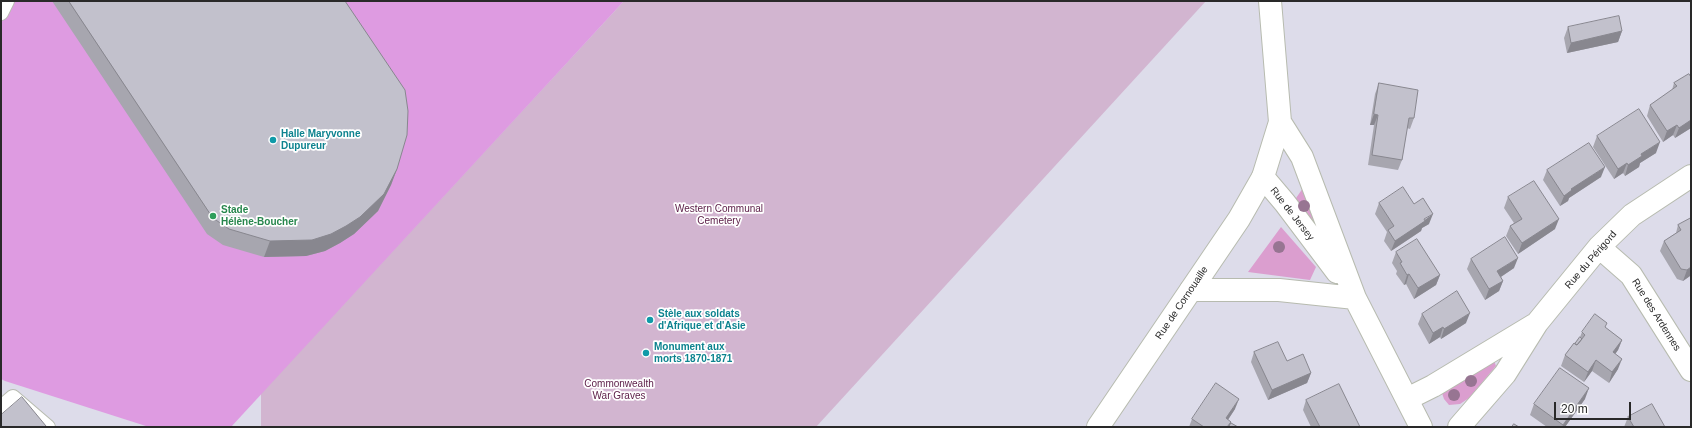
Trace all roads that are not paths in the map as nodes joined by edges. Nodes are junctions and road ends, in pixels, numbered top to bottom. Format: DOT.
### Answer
graph roads {
  1 [pos="7,1"];
  2 [pos="1270,1"];
  3 [pos="1,13"];
  4 [pos="1280,122"];
  5 [pos="1691,176"];
  6 [pos="1263,178"];
  7 [pos="1599,247"];
  8 [pos="1191,290"];
  9 [pos="1355,298"];
  10 [pos="1536,323"];
  11 [pos="1691,370"];
  12 [pos="1407,399"];
  13 [pos="1,407"];
  14 [pos="48,427"];
  15 [pos="1098,427"];
  16 [pos="1422,427"];
  17 [pos="1459,427"];
  1 -- 3 [label="lane"];
  2 -- 4 [label="street, Rue de Jersey"];
  4 -- 6 [label="street, Rue de Jersey"];
  4 -- 9 [label="street, Rue de Jersey"];
  5 -- 7 [label="street, Rue du Périgord"];
  6 -- 8 [label="street, Rue de Cornouaille"];
  6 -- 9 [label="street, Rue de Jersey"];
  7 -- 10 [label="street, Rue du Périgord"];
  7 -- 11 [label="street, Rue des Ardennes"];
  8 -- 9 [label="street"];
  8 -- 15 [label="street, Rue de Cornouaille"];
  9 -- 12 [label="street, Rue de Jersey"];
  10 -- 12 [label="street, Rue du Périgord"];
  10 -- 17 [label="street, Rue du Périgord"];
  12 -- 16 [label="street, Rue de Jersey"];
  13 -- 14 [label="lane"];
}
